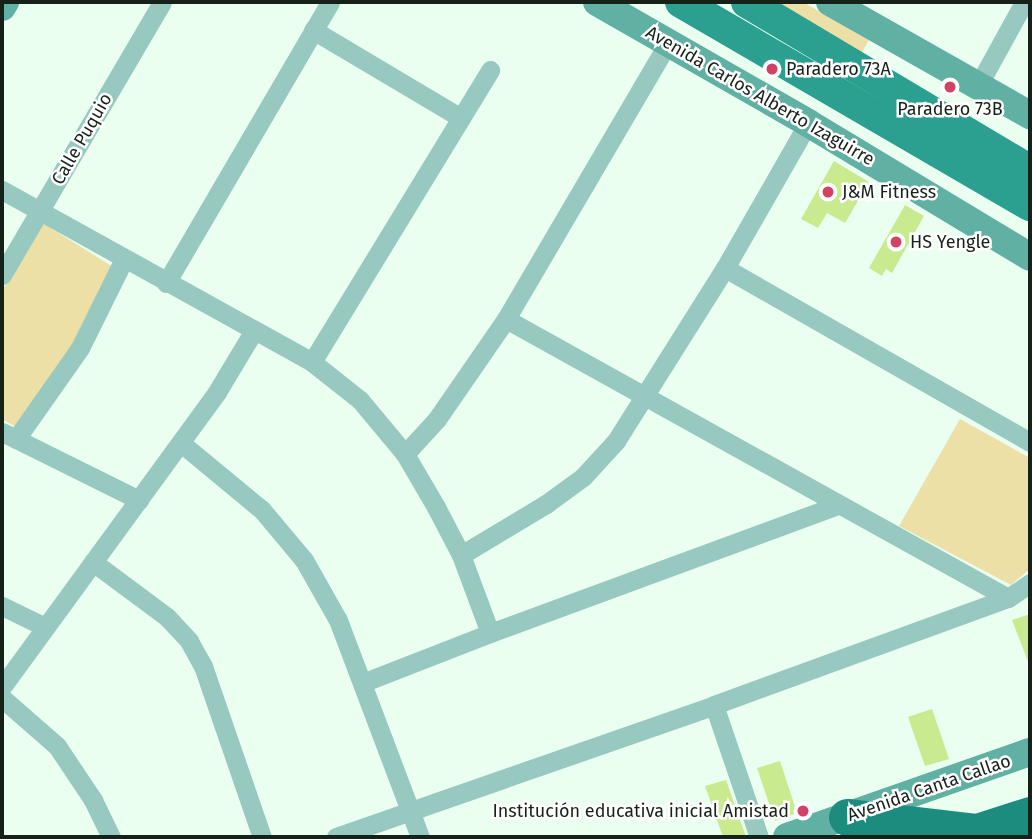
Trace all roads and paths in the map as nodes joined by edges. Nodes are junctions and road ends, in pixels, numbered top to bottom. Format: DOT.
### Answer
graph roads {
  1 [pos="5,2"];
  2 [pos="162,2"];
  3 [pos="330,2"];
  4 [pos="597,2"];
  5 [pos="681,2"];
  6 [pos="747,2"];
  7 [pos="830,2"];
  8 [pos="1024,2"];
  9 [pos="2,7"];
  10 [pos="313,30"];
  11 [pos="668,43"];
  12 [pos="490,71"];
  13 [pos="979,84"];
  14 [pos="1030,115"];
  15 [pos="461,118"];
  16 [pos="808,123"];
  17 [pos="1030,171"];
  18 [pos="2,190"];
  19 [pos="1028,207"];
  20 [pos="39,211"];
  21 [pos="1030,257"];
  22 [pos="124,259"];
  23 [pos="724,268"];
  24 [pos="2,275"];
  25 [pos="166,283"];
  26 [pos="506,319"];
  27 [pos="254,332"];
  28 [pos="312,362"];
  29 [pos="645,398"];
  30 [pos="9,436"];
  31 [pos="1030,442"];
  32 [pos="181,443"];
  33 [pos="405,453"];
  34 [pos="139,500"];
  35 [pos="838,505"];
  36 [pos="461,555"];
  37 [pos="93,562"];
  38 [pos="1030,583"];
  39 [pos="1008,598"];
  40 [pos="2,606"];
  41 [pos="45,627"];
  42 [pos="490,633"];
  43 [pos="362,683"];
  44 [pos="2,687"];
  45 [pos="2,698"];
  46 [pos="714,705"];
  47 [pos="1030,752"];
  48 [pos="411,812"];
  49 [pos="1030,815"];
  50 [pos="847,817"];
  51 [pos="969,835"];
  52 [pos="111,837"];
  53 [pos="262,837"];
  54 [pos="336,837"];
  55 [pos="420,837"];
  56 [pos="759,837"];
  57 [pos="787,837"];
  1 -- 9 [label="street"];
  2 -- 20 [label="street, Calle Puquio"];
  3 -- 10 [label="street"];
  4 -- 11 [label="street, Avenida Carlos Alberto Izaguirre"];
  5 -- 19 [label="main road"];
  6 -- 17 [label="main road"];
  7 -- 13 [label="street"];
  8 -- 13 [label="street"];
  10 -- 15 [label="street"];
  10 -- 25 [label="street"];
  11 -- 16 [label="street, Avenida Carlos Alberto Izaguirre"];
  11 -- 26 [label="street"];
  12 -- 15 [label="street"];
  13 -- 14 [label="street"];
  15 -- 28 [label="street"];
  16 -- 21 [label="street, Avenida Carlos Alberto Izaguirre"];
  16 -- 23 [label="street"];
  18 -- 20 [label="street"];
  20 -- 22 [label="street"];
  20 -- 24 [label="street, Calle Puquio"];
  22 -- 25 [label="street"];
  22 -- 30 [label="street"];
  23 -- 29 [label="street"];
  23 -- 31 [label="street"];
  25 -- 27 [label="street"];
  26 -- 29 [label="street"];
  26 -- 33 [label="street"];
  27 -- 28 [label="street"];
  27 -- 32 [label="street"];
  28 -- 33 [label="street"];
  29 -- 35 [label="street"];
  29 -- 36 [label="street"];
  30 -- 34 [label="street"];
  32 -- 34 [label="street"];
  32 -- 43 [label="street"];
  33 -- 36 [label="street"];
  34 -- 37 [label="street"];
  35 -- 39 [label="street"];
  35 -- 42 [label="street"];
  36 -- 42 [label="street"];
  37 -- 41 [label="street"];
  37 -- 53 [label="street"];
  38 -- 39 [label="street"];
  39 -- 46 [label="street"];
  40 -- 41 [label="street"];
  41 -- 44 [label="street"];
  42 -- 43 [label="street"];
  43 -- 48 [label="street"];
  45 -- 52 [label="street"];
  46 -- 48 [label="street"];
  46 -- 56 [label="street"];
  47 -- 50 [label="street, Avenida Canta Callao"];
  48 -- 54 [label="street"];
  48 -- 55 [label="street"];
  49 -- 51 [label="highway"];
  50 -- 51 [label="highway"];
  50 -- 57 [label="street, Avenida Canta Callao"];
}
